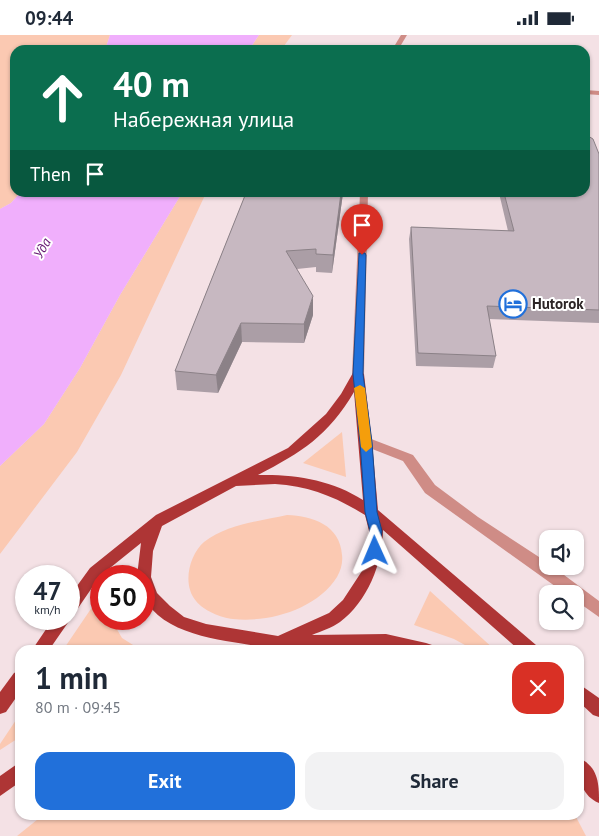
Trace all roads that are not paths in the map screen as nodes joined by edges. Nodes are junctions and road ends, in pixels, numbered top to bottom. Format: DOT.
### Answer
graph roads {
  1 [pos="364,197"];
  2 [pos="358,374"];
  3 [pos="366,442"];
  4 [pos="229,484"];
  5 [pos="371,512"];
  6 [pos="161,519"];
  7 [pos="144,565"];
  8 [pos="80,593"];
  9 [pos="155,601"];
  10 [pos="599,610"];
  11 [pos="54,630"];
  12 [pos="279,643"];
  13 [pos="44,645"];
  14 [pos="274,645"];
  15 [pos="404,645"];
  16 [pos="524,645"];
  17 [pos="15,685"];
  18 [pos="584,696"];
  19 [pos="0,706"];
  20 [pos="599,709"];
  21 [pos="584,774"];
  22 [pos="15,775"];
  23 [pos="0,787"];
  24 [pos="599,794"];
  1 -- 2 [label="street"];
  2 -- 3 [label="main road"];
  2 -- 4 [label="main road"];
  3 -- 5 [label="main road"];
  3 -- 10 [label="street"];
  4 -- 5 [label="main road"];
  4 -- 6 [label="main road"];
  5 -- 12 [label="main road"];
  5 -- 16 [label="main road"];
  6 -- 7 [label="main road"];
  6 -- 8 [label="main road"];
  9 -- 12 [label="main road"];
  11 -- 13 [label="main road"];
  12 -- 14 [label="main road"];
  12 -- 15 [label="main road"];
  17 -- 19 [label="main road"];
  18 -- 20 [label="main road"];
  21 -- 24 [label="main road"];
  22 -- 23 [label="main road"];
}
